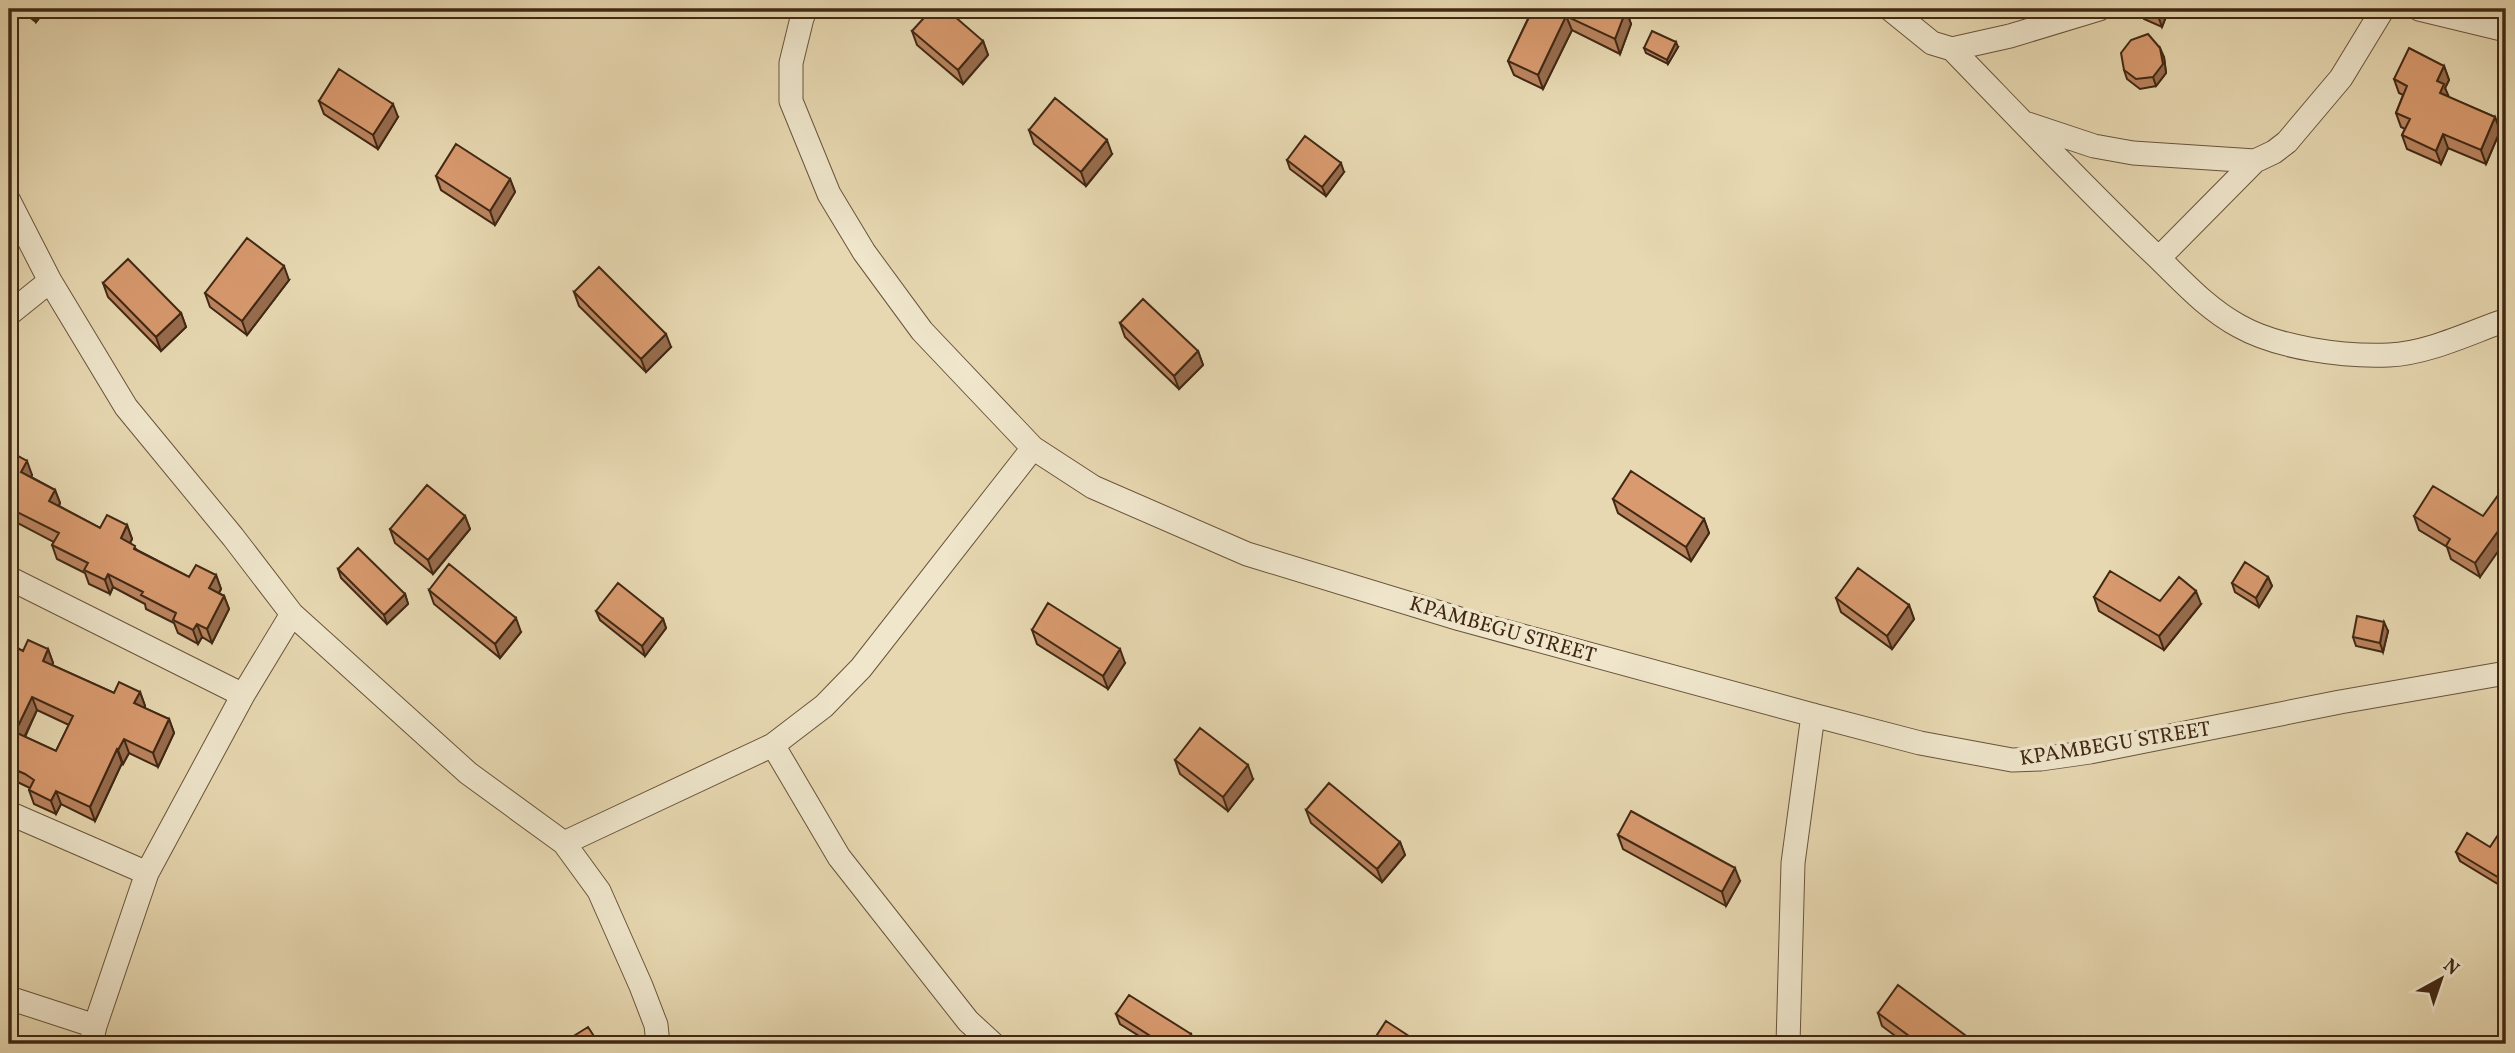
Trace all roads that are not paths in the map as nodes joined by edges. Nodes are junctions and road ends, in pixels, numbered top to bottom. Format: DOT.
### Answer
graph roads {
  1 [pos="806,9"];
  2 [pos="1890,9"];
  3 [pos="2099,9"];
  4 [pos="2383,9"];
  5 [pos="2419,9"];
  6 [pos="2506,30"];
  7 [pos="1952,49"];
  8 [pos="2022,121"];
  9 [pos="2255,160"];
  10 [pos="9,201"];
  11 [pos="2159,258"];
  12 [pos="50,281"];
  13 [pos="9,314"];
  14 [pos="2506,320"];
  15 [pos="1033,448"];
  16 [pos="9,578"];
  17 [pos="292,614"];
  18 [pos="2506,673"];
  19 [pos="243,695"];
  20 [pos="1813,715"];
  21 [pos="773,745"];
  22 [pos="9,813"];
  23 [pos="564,842"];
  24 [pos="147,873"];
  25 [pos="9,998"];
  26 [pos="93,1035"];
  27 [pos="658,1044"];
  28 [pos="993,1044"];
  29 [pos="1787,1044"];
  1 -- 15 [label="street, KPAMBEGU STREET"];
  2 -- 7 [label="street"];
  3 -- 7 [label="street"];
  4 -- 9 [label="street"];
  5 -- 6 [label="street"];
  7 -- 8 [label="street"];
  8 -- 9 [label="street"];
  8 -- 11 [label="street"];
  9 -- 11 [label="street"];
  10 -- 12 [label="street"];
  11 -- 14 [label="street"];
  12 -- 13 [label="street"];
  12 -- 17 [label="street"];
  15 -- 20 [label="street, KPAMBEGU STREET"];
  15 -- 21 [label="street"];
  16 -- 19 [label="street"];
  17 -- 19 [label="street"];
  17 -- 23 [label="street"];
  18 -- 20 [label="street, KPAMBEGU STREET"];
  19 -- 24 [label="street"];
  20 -- 29 [label="street"];
  21 -- 23 [label="street"];
  21 -- 28 [label="street"];
  22 -- 24 [label="street"];
  23 -- 27 [label="street"];
  24 -- 26 [label="street"];
  25 -- 26 [label="street"];
}
